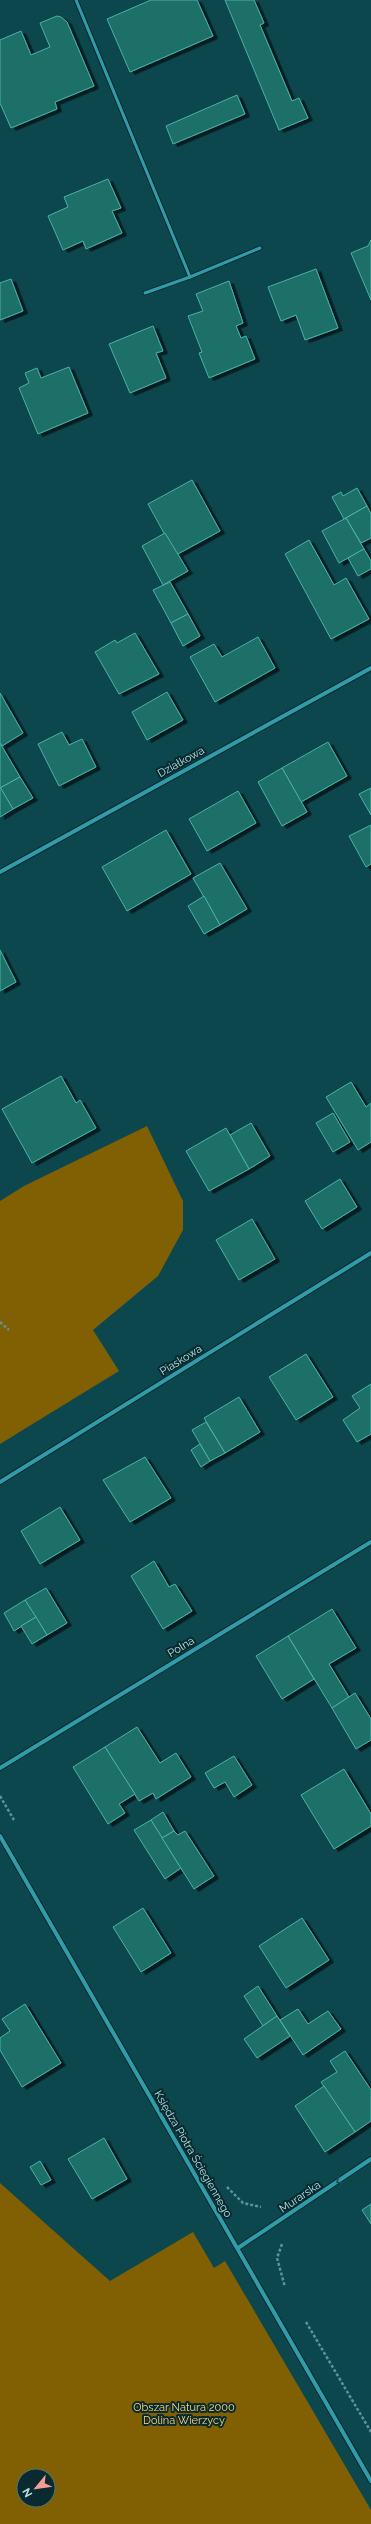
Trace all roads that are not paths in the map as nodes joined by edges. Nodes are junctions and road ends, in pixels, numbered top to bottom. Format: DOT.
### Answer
graph roads {
  1 [pos="76,0"];
  2 [pos="260,248"];
  3 [pos="190,277"];
  4 [pos="145,293"];
  5 [pos="371,668"];
  6 [pos="0,872"];
  7 [pos="371,1253"];
  8 [pos="0,1482"];
  9 [pos="371,1542"];
  10 [pos="0,1768"];
  11 [pos="0,1836"];
  12 [pos="371,2159"];
  13 [pos="238,2248"];
  14 [pos="371,2481"];
  1 -- 3 [label="lane"];
  2 -- 3 [label="lane"];
  3 -- 4 [label="lane"];
  5 -- 6 [label="street, Działkowa"];
  7 -- 8 [label="street, Piaskowa"];
  9 -- 10 [label="street, Polna"];
  11 -- 13 [label="street, Księdza Piotra Ściegiennego"];
  12 -- 13 [label="street, Murarska, one-way"];
  13 -- 14 [label="street, Księdza Piotra Ściegiennego"];
}
